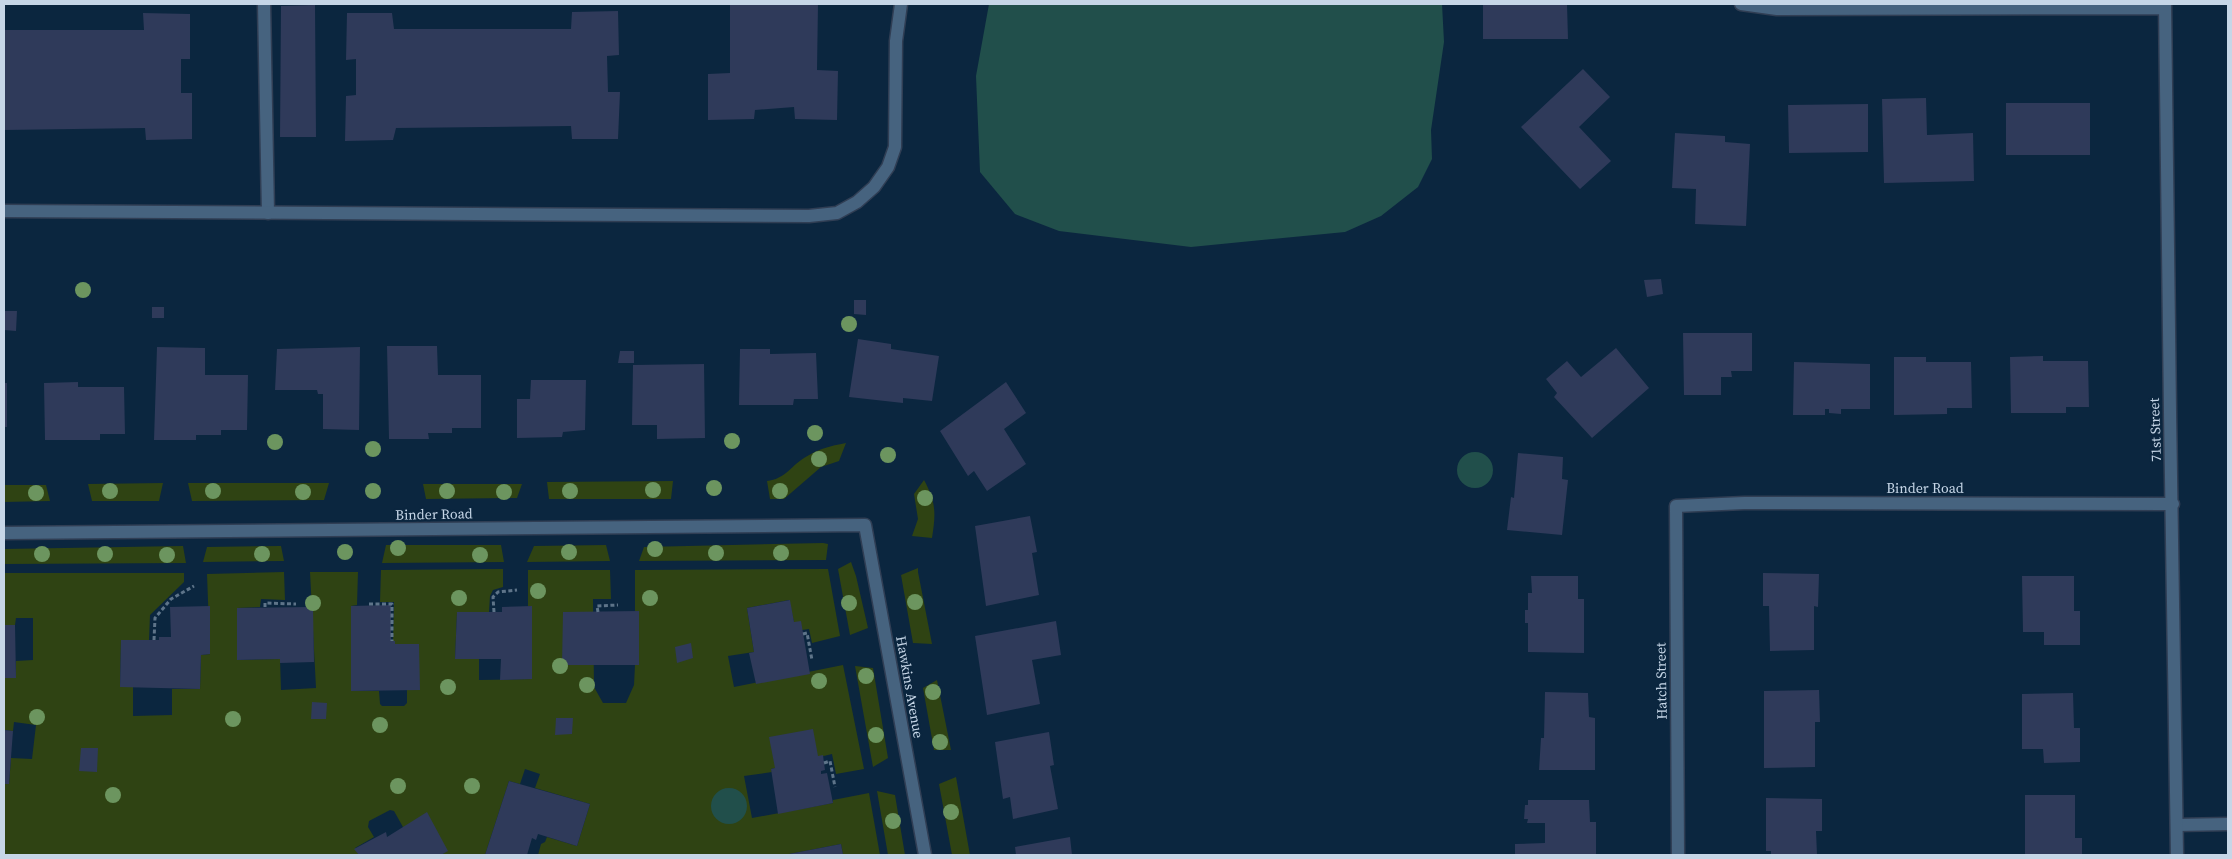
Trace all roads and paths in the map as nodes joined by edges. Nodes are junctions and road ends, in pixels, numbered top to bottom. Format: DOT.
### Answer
graph roads {
  1 [pos="264,4"];
  2 [pos="901,4"];
  3 [pos="1741,4"];
  4 [pos="2165,6"];
  5 [pos="4,211"];
  6 [pos="268,213"];
  7 [pos="2173,504"];
  8 [pos="1676,506"];
  9 [pos="865,525"];
  10 [pos="4,533"];
  11 [pos="194,586"];
  12 [pos="517,590"];
  13 [pos="296,604"];
  14 [pos="369,604"];
  15 [pos="618,606"];
  16 [pos="265,607"];
  17 [pos="494,612"];
  18 [pos="598,612"];
  19 [pos="803,634"];
  20 [pos="154,640"];
  21 [pos="392,641"];
  22 [pos="812,660"];
  23 [pos="824,762"];
  24 [pos="835,788"];
  25 [pos="2228,824"];
  26 [pos="2176,825"];
  27 [pos="925,855"];
  28 [pos="1678,855"];
  29 [pos="2177,855"];
  1 -- 6 [label="street"];
  2 -- 6 [label="street"];
  3 -- 4 [label="street"];
  4 -- 7 [label="street, 71st Street"];
  5 -- 6 [label="street"];
  7 -- 8 [label="street, Binder Road"];
  7 -- 26 [label="street, 71st Street"];
  8 -- 28 [label="street, Hatch Street"];
  9 -- 10 [label="street, Binder Road"];
  9 -- 27 [label="street, Hawkins Avenue"];
  11 -- 20 [label="path"];
  12 -- 17 [label="path"];
  13 -- 16 [label="path"];
  14 -- 21 [label="path"];
  15 -- 18 [label="path"];
  19 -- 22 [label="path"];
  23 -- 24 [label="path"];
  25 -- 26 [label="street"];
  26 -- 29 [label="street, 71st Street"];
}
